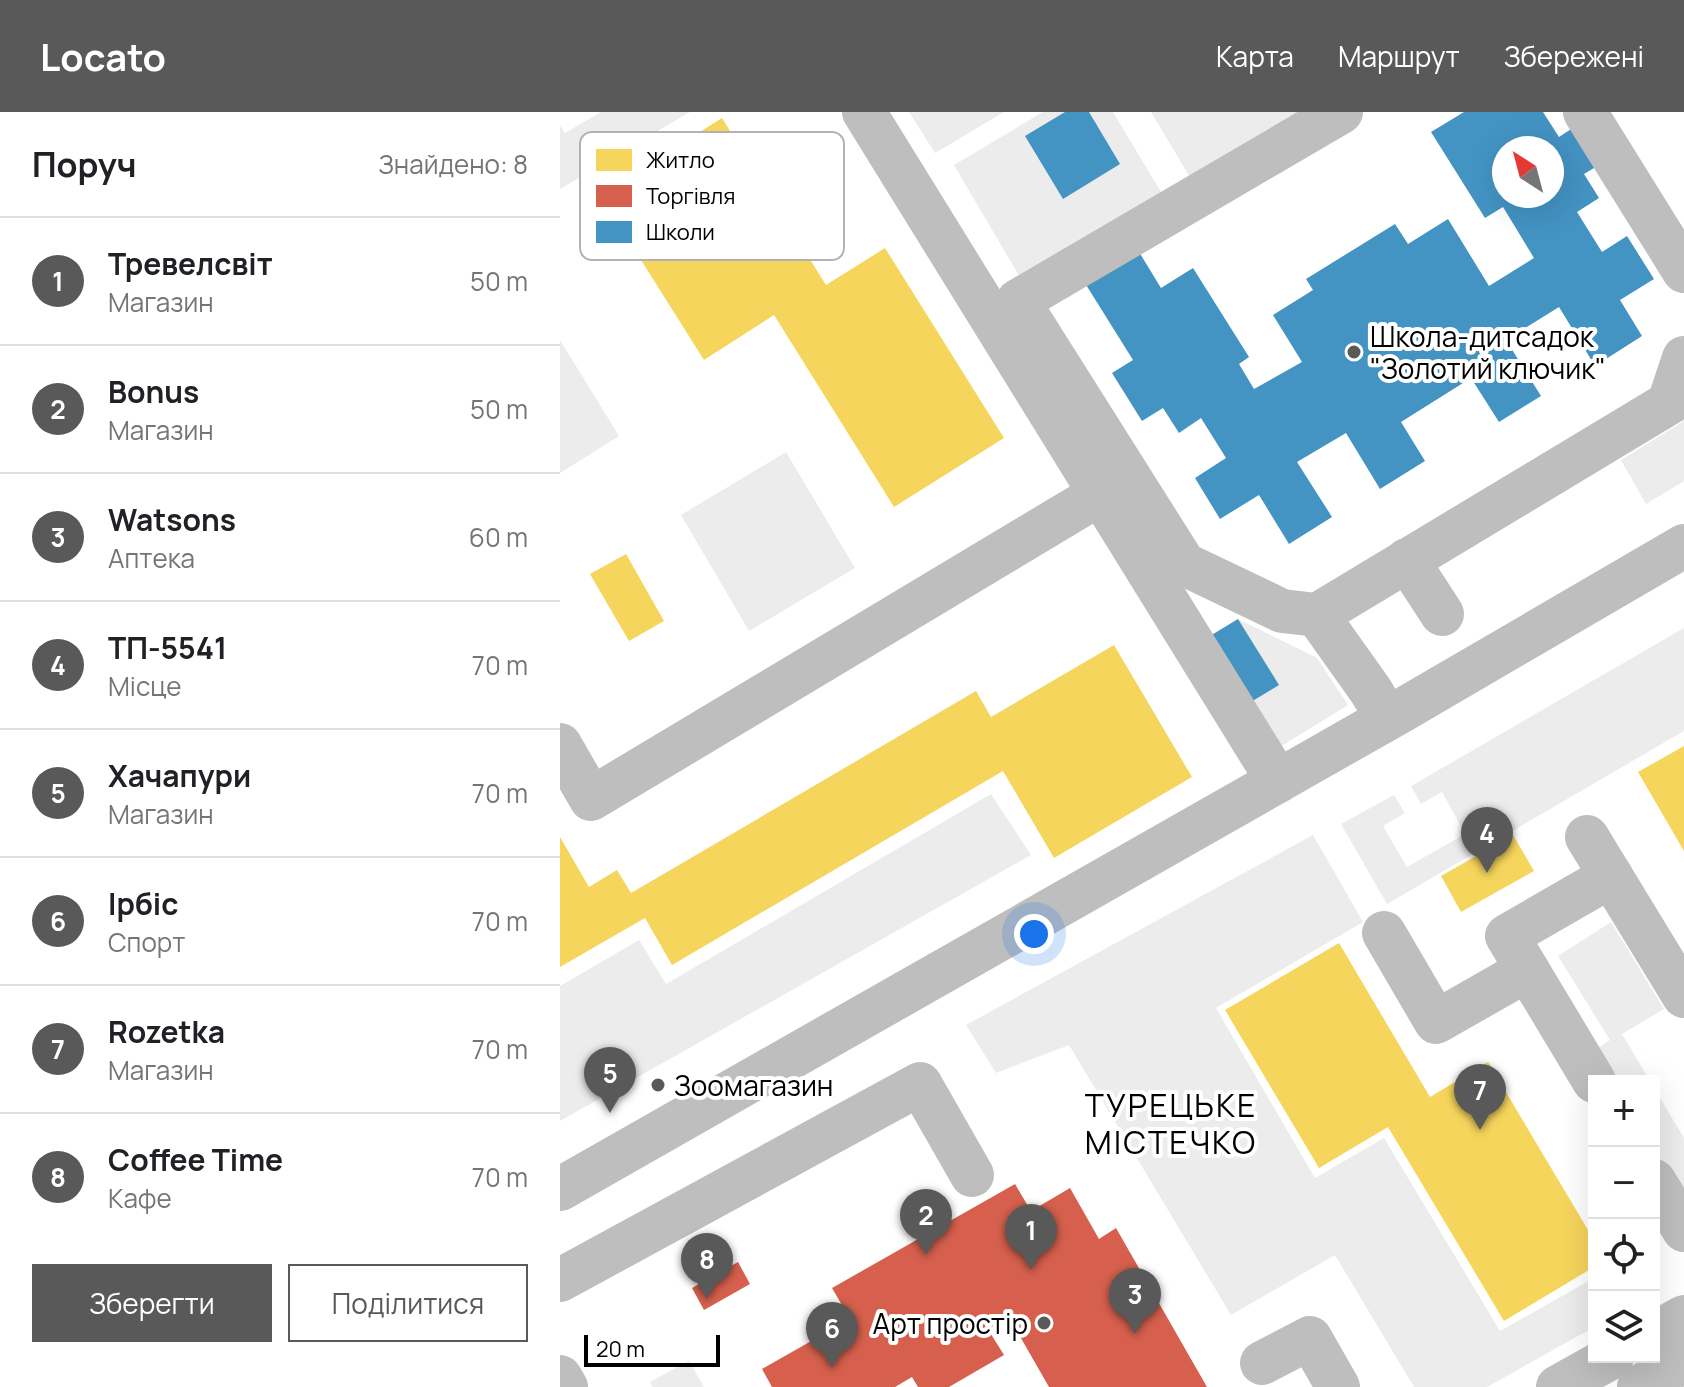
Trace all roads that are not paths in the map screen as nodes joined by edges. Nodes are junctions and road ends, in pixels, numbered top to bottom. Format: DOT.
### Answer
graph roads {
  1 [pos="864,112"];
  2 [pos="1341,112"];
  3 [pos="1585,112"];
  4 [pos="1684,271"];
  5 [pos="1684,358"];
  6 [pos="1100,494"];
  7 [pos="1684,546"];
  8 [pos="1407,560"];
  9 [pos="1442,614"];
  10 [pos="1317,615"];
  11 [pos="1387,718"];
  12 [pos="560,745"];
  13 [pos="1278,781"];
  14 [pos="1587,837"];
  15 [pos="1611,876"];
  16 [pos="1384,933"];
  17 [pos="1527,970"];
  18 [pos="1684,996"];
  19 [pos="1590,1075"];
  20 [pos="972,1175"];
  21 [pos="560,1189"];
  22 [pos="1660,1191"];
  23 [pos="1684,1230"];
  24 [pos="560,1280"];
  25 [pos="1684,1317"];
  26 [pos="1660,1331"];
  27 [pos="1684,1361"];
  28 [pos="1262,1363"];
  29 [pos="1601,1363"];
  30 [pos="560,1377"];
  31 [pos="566,1387"];
  32 [pos="1338,1387"];
  33 [pos="1558,1387"];
  34 [pos="1639,1387"];
  1 -- 6 [label="street"];
  2 -- 10 [label="street"];
  3 -- 4 [label="street"];
  5 -- 8 [label="street"];
  6 -- 12 [label="street"];
  6 -- 13 [label="street"];
  7 -- 11 [label="street"];
  8 -- 9 [label="street"];
  8 -- 10 [label="street"];
  10 -- 11 [label="street"];
  11 -- 13 [label="street"];
  13 -- 21 [label="street"];
  14 -- 15 [label="street"];
  15 -- 17 [label="street"];
  15 -- 18 [label="street"];
  16 -- 17 [label="street"];
  17 -- 19 [label="street"];
  20 -- 24 [label="street"];
  22 -- 23 [label="street"];
  25 -- 26 [label="street"];
  27 -- 34 [label="street"];
  28 -- 32 [label="street"];
  29 -- 33 [label="street"];
  30 -- 31 [label="street"];
}
